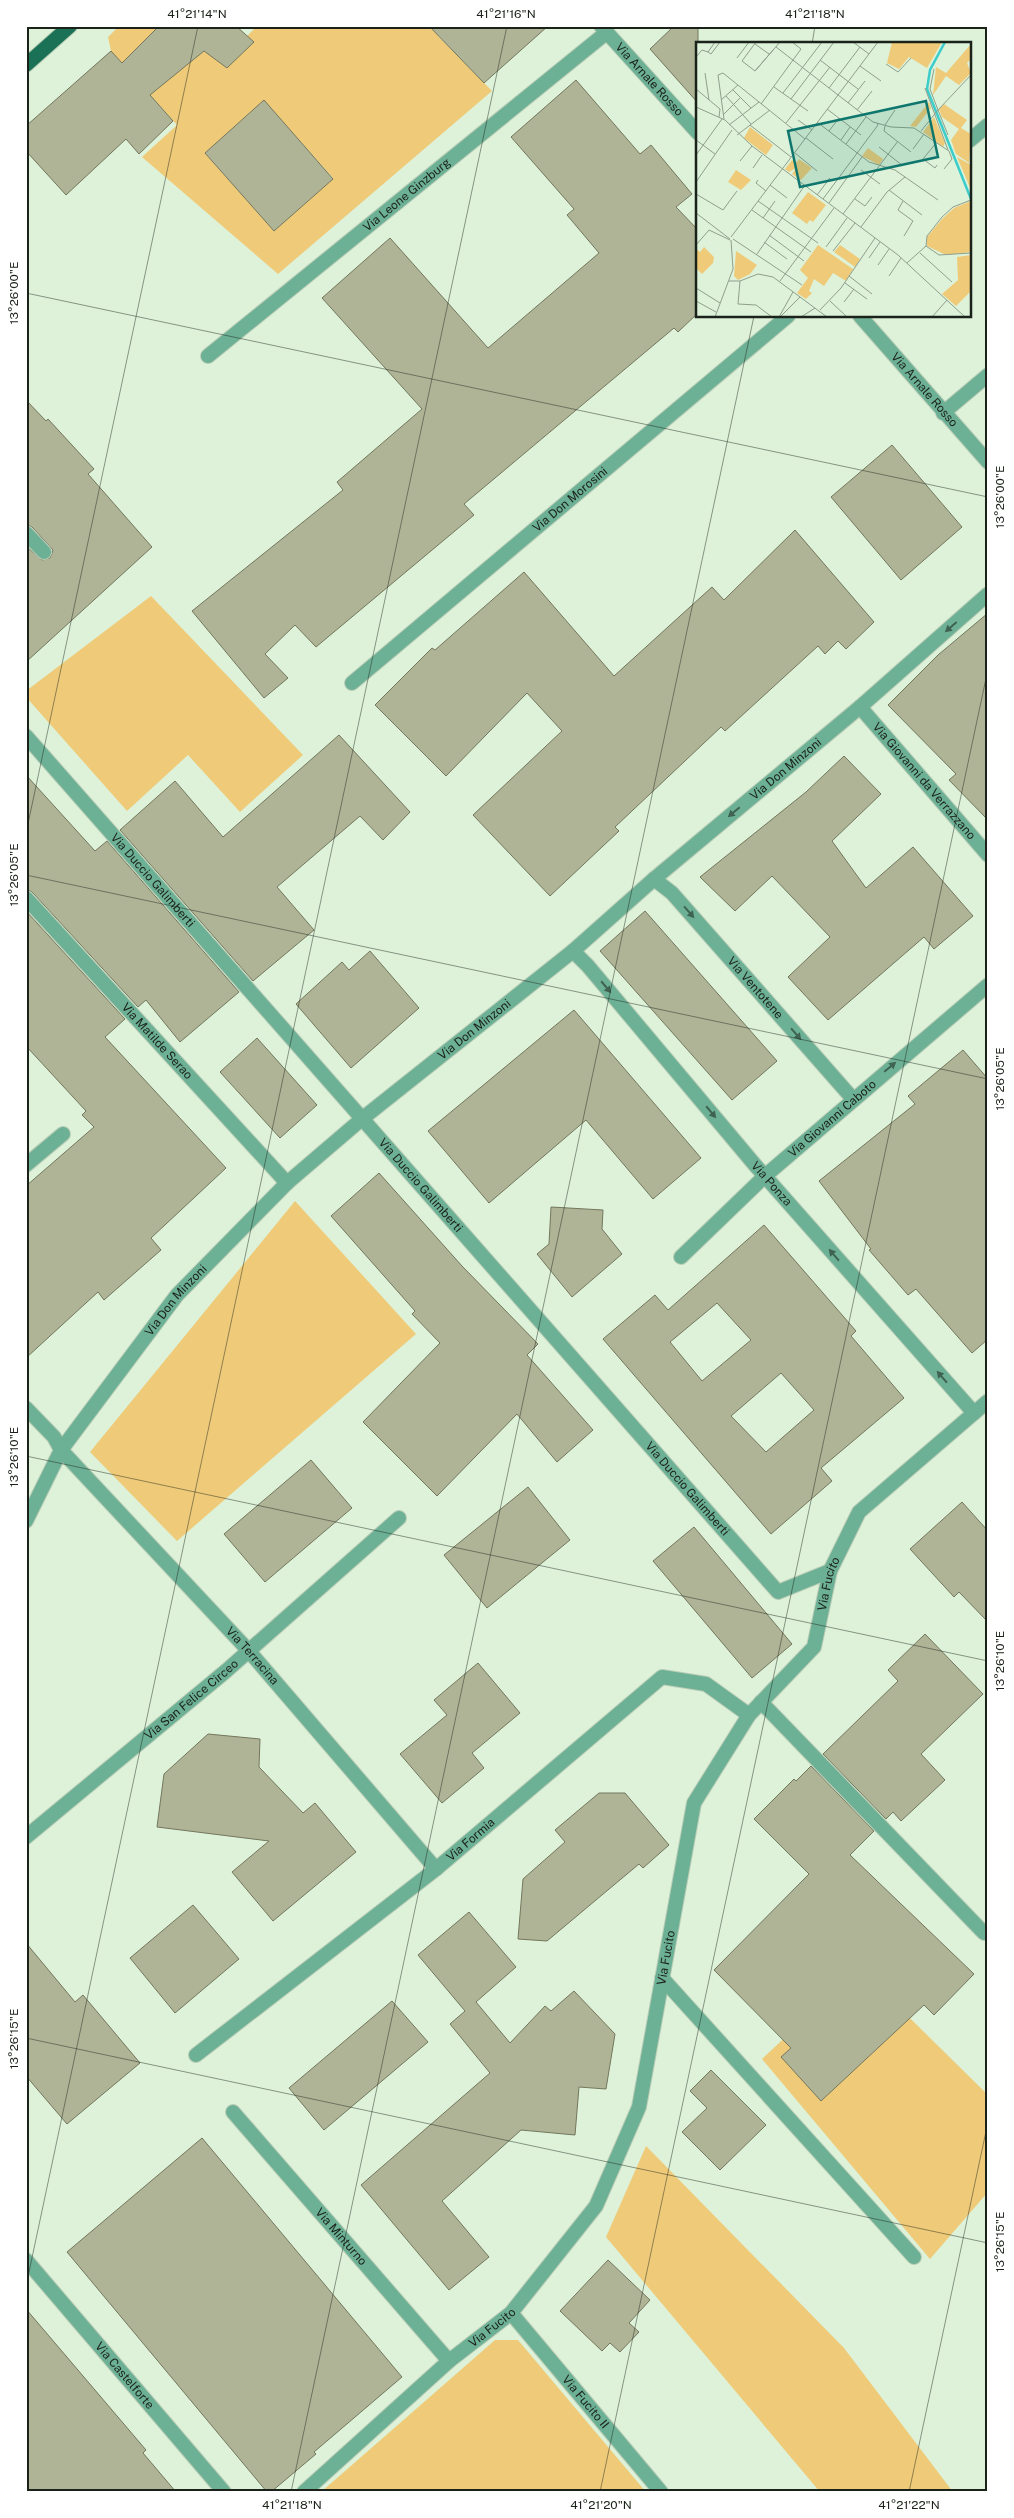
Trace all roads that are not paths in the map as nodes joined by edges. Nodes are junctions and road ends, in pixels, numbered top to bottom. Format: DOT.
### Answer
graph roads {
  1 [pos="70,26"];
  2 [pos="603,30"];
  3 [pos="26,65"];
  4 [pos="988,125"];
  5 [pos="696,131"];
  6 [pos="972,138"];
  7 [pos="786,318"];
  8 [pos="862,318"];
  9 [pos="208,356"];
  10 [pos="988,375"];
  11 [pos="943,413"];
  12 [pos="988,462"];
  13 [pos="26,533"];
  14 [pos="44,552"];
  15 [pos="988,594"];
  16 [pos="352,683"];
  17 [pos="860,707"];
  18 [pos="26,736"];
  19 [pos="988,855"];
  20 [pos="654,878"];
  21 [pos="26,898"];
  22 [pos="573,952"];
  23 [pos="988,984"];
  24 [pos="853,1098"];
  25 [pos="363,1118"];
  26 [pos="62,1134"];
  27 [pos="26,1165"];
  28 [pos="765,1176"];
  29 [pos="287,1184"];
  30 [pos="680,1258"];
  31 [pos="988,1400"];
  32 [pos="26,1408"];
  33 [pos="974,1413"];
  34 [pos="61,1450"];
  35 [pos="399,1518"];
  36 [pos="26,1521"];
  37 [pos="830,1571"];
  38 [pos="248,1650"];
  39 [pos="761,1702"];
  40 [pos="749,1715"];
  41 [pos="26,1838"];
  42 [pos="436,1868"];
  43 [pos="984,1933"];
  44 [pos="662,1978"];
  45 [pos="196,2055"];
  46 [pos="233,2112"];
  47 [pos="914,2257"];
  48 [pos="26,2260"];
  49 [pos="511,2313"];
  50 [pos="449,2361"];
  51 [pos="224,2492"];
  52 [pos="304,2492"];
  53 [pos="661,2492"];
  1 -- 3 [label="main road"];
  2 -- 5 [label="street, Via Arnale Rosso"];
  2 -- 9 [label="street, Via Leone Ginzburg"];
  4 -- 6 [label="street"];
  7 -- 16 [label="street, Via Don Morosini"];
  8 -- 11 [label="street, Via Arnale Rosso"];
  10 -- 11 [label="street"];
  11 -- 12 [label="street, Via Arnale Rosso"];
  13 -- 14 [label="street"];
  15 -- 17 [label="street, Via Don Minzoni, one-way"];
  17 -- 19 [label="street, Via Giovanni da Verrazzano"];
  17 -- 20 [label="street, Via Don Minzoni, one-way"];
  18 -- 25 [label="street, Via Duccio Galimberti"];
  20 -- 22 [label="street, Via Don Minzoni"];
  20 -- 24 [label="street, Via Ventotene, one-way"];
  21 -- 29 [label="street, Via Matilde Serao"];
  22 -- 25 [label="street, Via Don Minzoni"];
  22 -- 28 [label="street, Via Ponza, one-way"];
  24 -- 23 [label="street, Via Giovanni Caboto, one-way"];
  24 -- 28 [label="street, Via Giovanni Caboto"];
  25 -- 29 [label="street, Via Don Minzoni"];
  25 -- 37 [label="street, Via Duccio Galimberti"];
  26 -- 27 [label="street"];
  28 -- 30 [label="street, Via Giovanni Caboto"];
  33 -- 28 [label="street, Via Ponza, one-way"];
  29 -- 34 [label="street, Via Don Minzoni"];
  31 -- 33 [label="street, Via Fucito"];
  32 -- 34 [label="street, Via Terracina"];
  33 -- 37 [label="street, Via Fucito"];
  34 -- 36 [label="street, Via Don Minzoni"];
  34 -- 38 [label="street, Via Terracina"];
  35 -- 38 [label="street, Via San Felice Circeo"];
  37 -- 39 [label="street, Via Fucito"];
  38 -- 41 [label="street, Via San Felice Circeo"];
  38 -- 42 [label="street, Via Terracina"];
  39 -- 40 [label="street, Via Fucito"];
  39 -- 43 [label="street"];
  40 -- 42 [label="street, Via Formia"];
  40 -- 44 [label="street, Via Fucito"];
  42 -- 45 [label="street, Via Formia"];
  44 -- 47 [label="street"];
  44 -- 49 [label="street, Via Fucito"];
  46 -- 50 [label="street, Via Minturno"];
  48 -- 51 [label="street, Via Castelforte"];
  49 -- 50 [label="street, Via Fucito"];
  49 -- 53 [label="street, Via Fucito II"];
  50 -- 52 [label="street, Via Fucito"];
}
